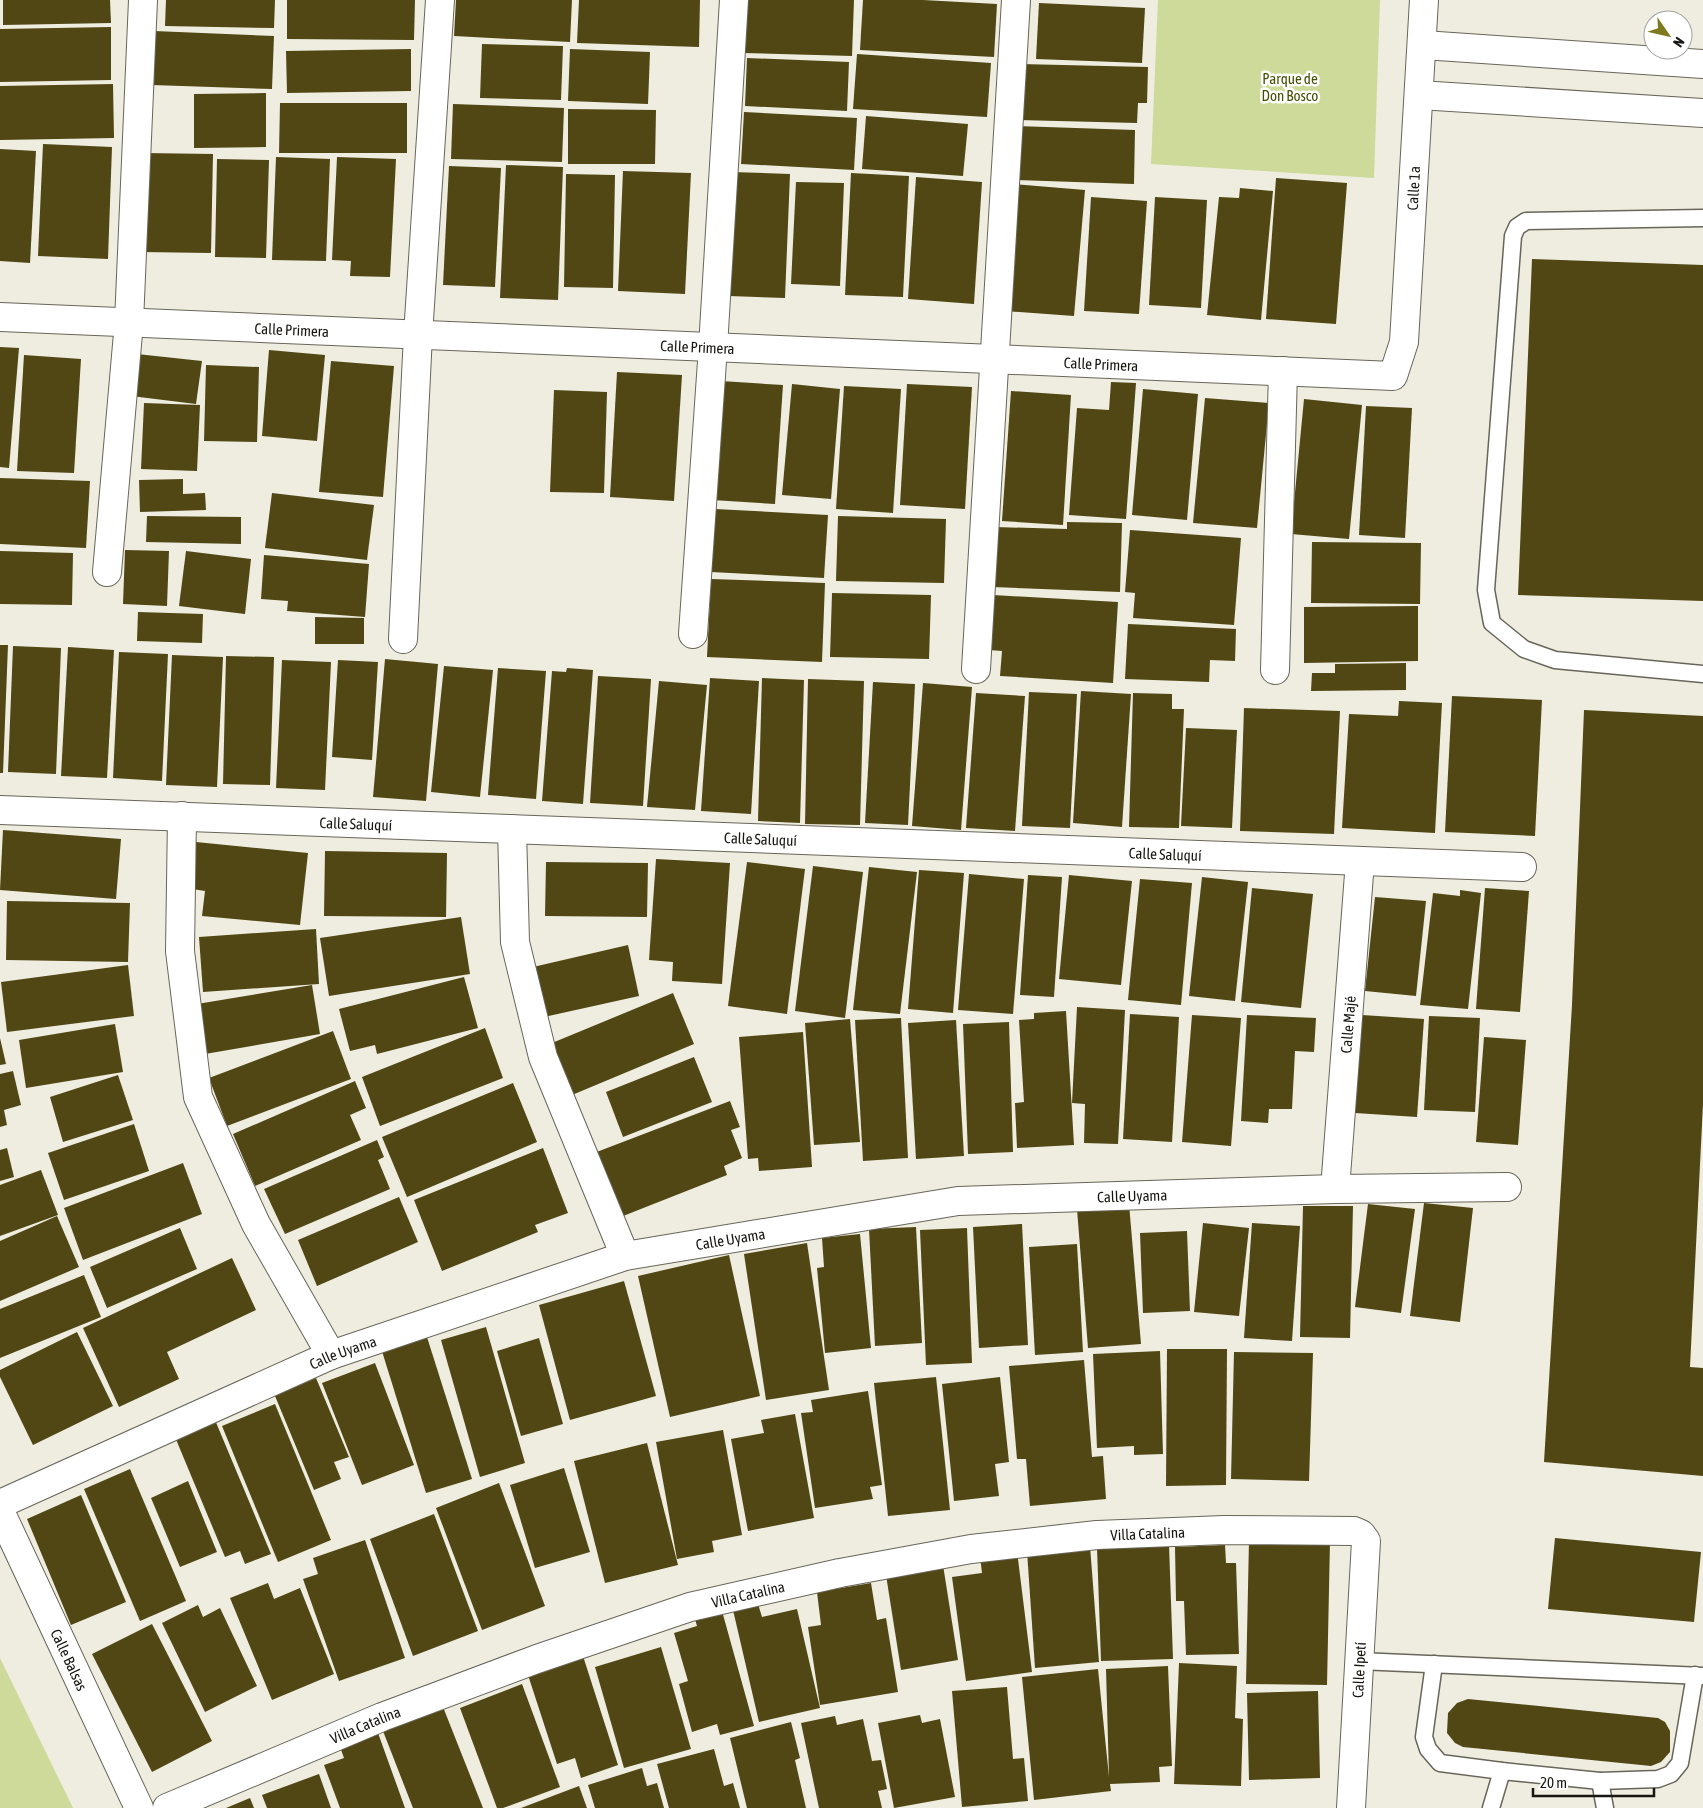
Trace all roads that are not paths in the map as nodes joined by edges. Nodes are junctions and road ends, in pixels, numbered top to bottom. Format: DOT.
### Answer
graph roads {
  1 [pos="144,0"];
  2 [pos="440,0"];
  3 [pos="734,0"];
  4 [pos="1016,0"];
  5 [pos="1424,0"];
  6 [pos="1423,45"];
  7 [pos="1703,64"];
  8 [pos="1419,95"];
  9 [pos="1703,113"];
  10 [pos="1703,218"];
  11 [pos="0,317"];
  12 [pos="129,322"];
  13 [pos="418,334"];
  14 [pos="712,347"];
  15 [pos="994,359"];
  16 [pos="1283,371"];
  17 [pos="1393,376"];
  18 [pos="107,572"];
  19 [pos="693,634"];
  20 [pos="403,640"];
  21 [pos="976,669"];
  22 [pos="1275,670"];
  23 [pos="1703,674"];
  24 [pos="0,810"];
  25 [pos="182,816"];
  26 [pos="512,829"];
  27 [pos="1360,861"];
  28 [pos="1522,868"];
  29 [pos="1506,1187"];
  30 [pos="1335,1189"];
  31 [pos="625,1256"];
  32 [pos="332,1355"];
  33 [pos="0,1504"];
  34 [pos="0,1511"];
  35 [pos="1361,1534"];
  36 [pos="1359,1661"];
  37 [pos="1434,1664"];
  38 [pos="1699,1675"];
  39 [pos="1502,1771"];
  40 [pos="1600,1781"];
  41 [pos="139,1808"];
  42 [pos="167,1808"];
  43 [pos="1351,1808"];
  44 [pos="1491,1808"];
  45 [pos="1606,1808"];
  1 -- 12 [label="street"];
  2 -- 13 [label="street"];
  3 -- 14 [label="street"];
  4 -- 15 [label="street"];
  5 -- 6 [label="street, Calle 1a"];
  6 -- 7 [label="street"];
  6 -- 8 [label="street, Calle 1a"];
  8 -- 9 [label="street"];
  8 -- 17 [label="street, Calle 1a"];
  10 -- 23 [label="lane"];
  11 -- 12 [label="street, Calle Primera"];
  12 -- 13 [label="street, Calle Primera"];
  12 -- 18 [label="street"];
  13 -- 14 [label="street, Calle Primera"];
  13 -- 20 [label="street"];
  14 -- 15 [label="street, Calle Primera"];
  14 -- 19 [label="street"];
  15 -- 16 [label="street, Calle Primera"];
  15 -- 21 [label="street"];
  16 -- 17 [label="street, Calle Primera"];
  16 -- 22 [label="street"];
  24 -- 25 [label="street, Calle Saluquí"];
  25 -- 26 [label="street, Calle Saluquí"];
  25 -- 32 [label="street"];
  26 -- 27 [label="street, Calle Saluquí"];
  26 -- 31 [label="street"];
  27 -- 28 [label="street, Calle Saluquí"];
  27 -- 30 [label="street, Calle Majé"];
  29 -- 30 [label="street, Calle Uyama"];
  30 -- 31 [label="street, Calle Uyama"];
  31 -- 32 [label="street, Calle Uyama"];
  32 -- 33 [label="street, Calle Uyama"];
  34 -- 41 [label="street, Calle Balsas"];
  35 -- 36 [label="street, Calle Ipetí"];
  35 -- 42 [label="street, Villa Catalina"];
  36 -- 37 [label="lane"];
  36 -- 43 [label="street, Calle Ipetí"];
  37 -- 38 [label="lane"];
  37 -- 39 [label="lane"];
  38 -- 40 [label="lane"];
  39 -- 40 [label="lane"];
  39 -- 44 [label="lane"];
  40 -- 45 [label="lane"];
}
